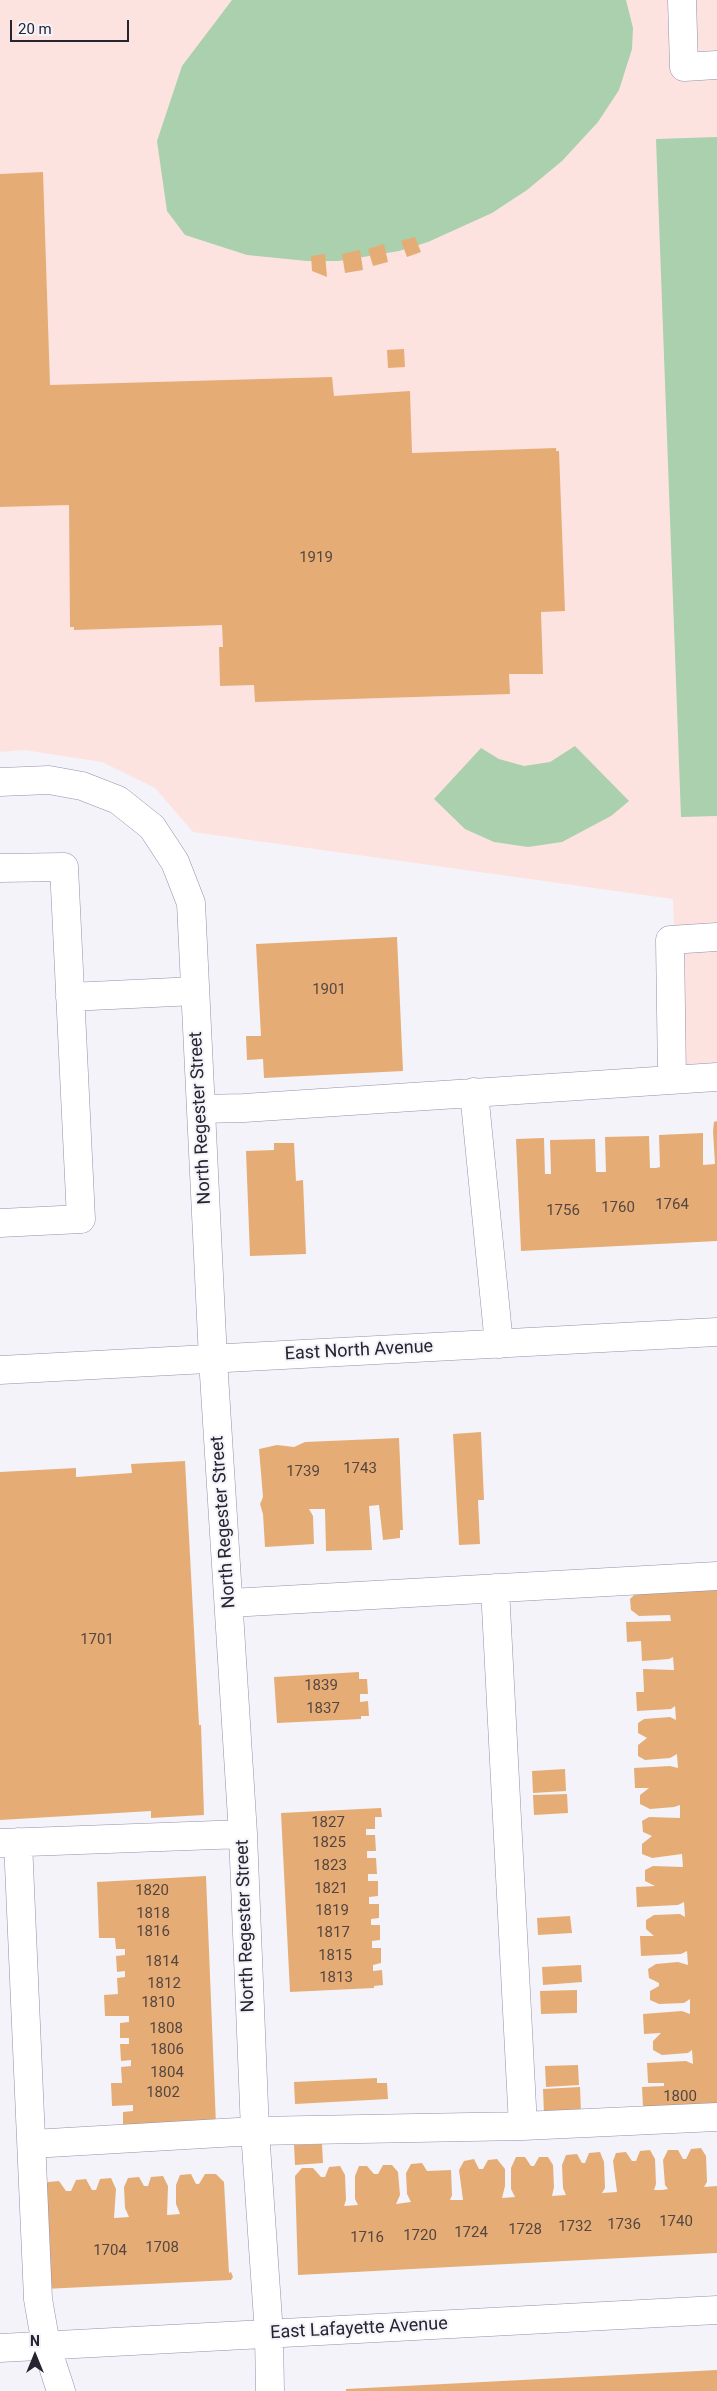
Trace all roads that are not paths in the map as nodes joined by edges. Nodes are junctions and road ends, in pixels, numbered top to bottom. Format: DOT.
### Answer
graph roads {
  1 [pos="682,0"];
  2 [pos="717,65"];
  3 [pos="0,782"];
  4 [pos="0,868"];
  5 [pos="717,937"];
  6 [pos="195,990"];
  7 [pos="70,997"];
  8 [pos="717,1077"];
  9 [pos="672,1078"];
  10 [pos="474,1092"];
  11 [pos="201,1109"];
  12 [pos="0,1223"];
  13 [pos="717,1332"];
  14 [pos="499,1344"];
  15 [pos="213,1359"];
  16 [pos="0,1370"];
  17 [pos="717,1576"];
  18 [pos="495,1588"];
  19 [pos="230,1603"];
  20 [pos="243,1834"];
  21 [pos="9,1842"];
  22 [pos="717,2117"];
  23 [pos="523,2126"];
  24 [pos="255,2132"];
  25 [pos="32,2144"];
  26 [pos="717,2310"];
  27 [pos="269,2334"];
  28 [pos="46,2345"];
  29 [pos="0,2348"];
  30 [pos="61,2391"];
  31 [pos="270,2391"];
  1 -- 2 [label="street"];
  3 -- 6 [label="street, North Regester Street"];
  4 -- 7 [label="street"];
  5 -- 9 [label="street"];
  6 -- 7 [label="street"];
  6 -- 11 [label="street, North Regester Street"];
  7 -- 12 [label="street"];
  8 -- 9 [label="street"];
  9 -- 10 [label="street"];
  10 -- 11 [label="street"];
  10 -- 14 [label="street"];
  11 -- 15 [label="street, North Regester Street"];
  13 -- 14 [label="street, East North Avenue"];
  14 -- 15 [label="street, East North Avenue"];
  15 -- 16 [label="street, East North Avenue"];
  15 -- 19 [label="street, North Regester Street"];
  17 -- 18 [label="street"];
  18 -- 19 [label="street"];
  18 -- 23 [label="street"];
  19 -- 20 [label="street, North Regester Street"];
  20 -- 21 [label="street"];
  20 -- 24 [label="street, North Regester Street"];
  21 -- 25 [label="street"];
  22 -- 23 [label="street"];
  23 -- 24 [label="street"];
  24 -- 25 [label="street"];
  24 -- 27 [label="street, North Regester Street"];
  25 -- 28 [label="street"];
  26 -- 27 [label="street, East Lafayette Avenue"];
  27 -- 28 [label="street, East Lafayette Avenue"];
  27 -- 31 [label="street, North Regester Street"];
  28 -- 29 [label="street, East Lafayette Avenue"];
  28 -- 30 [label="street"];
}
